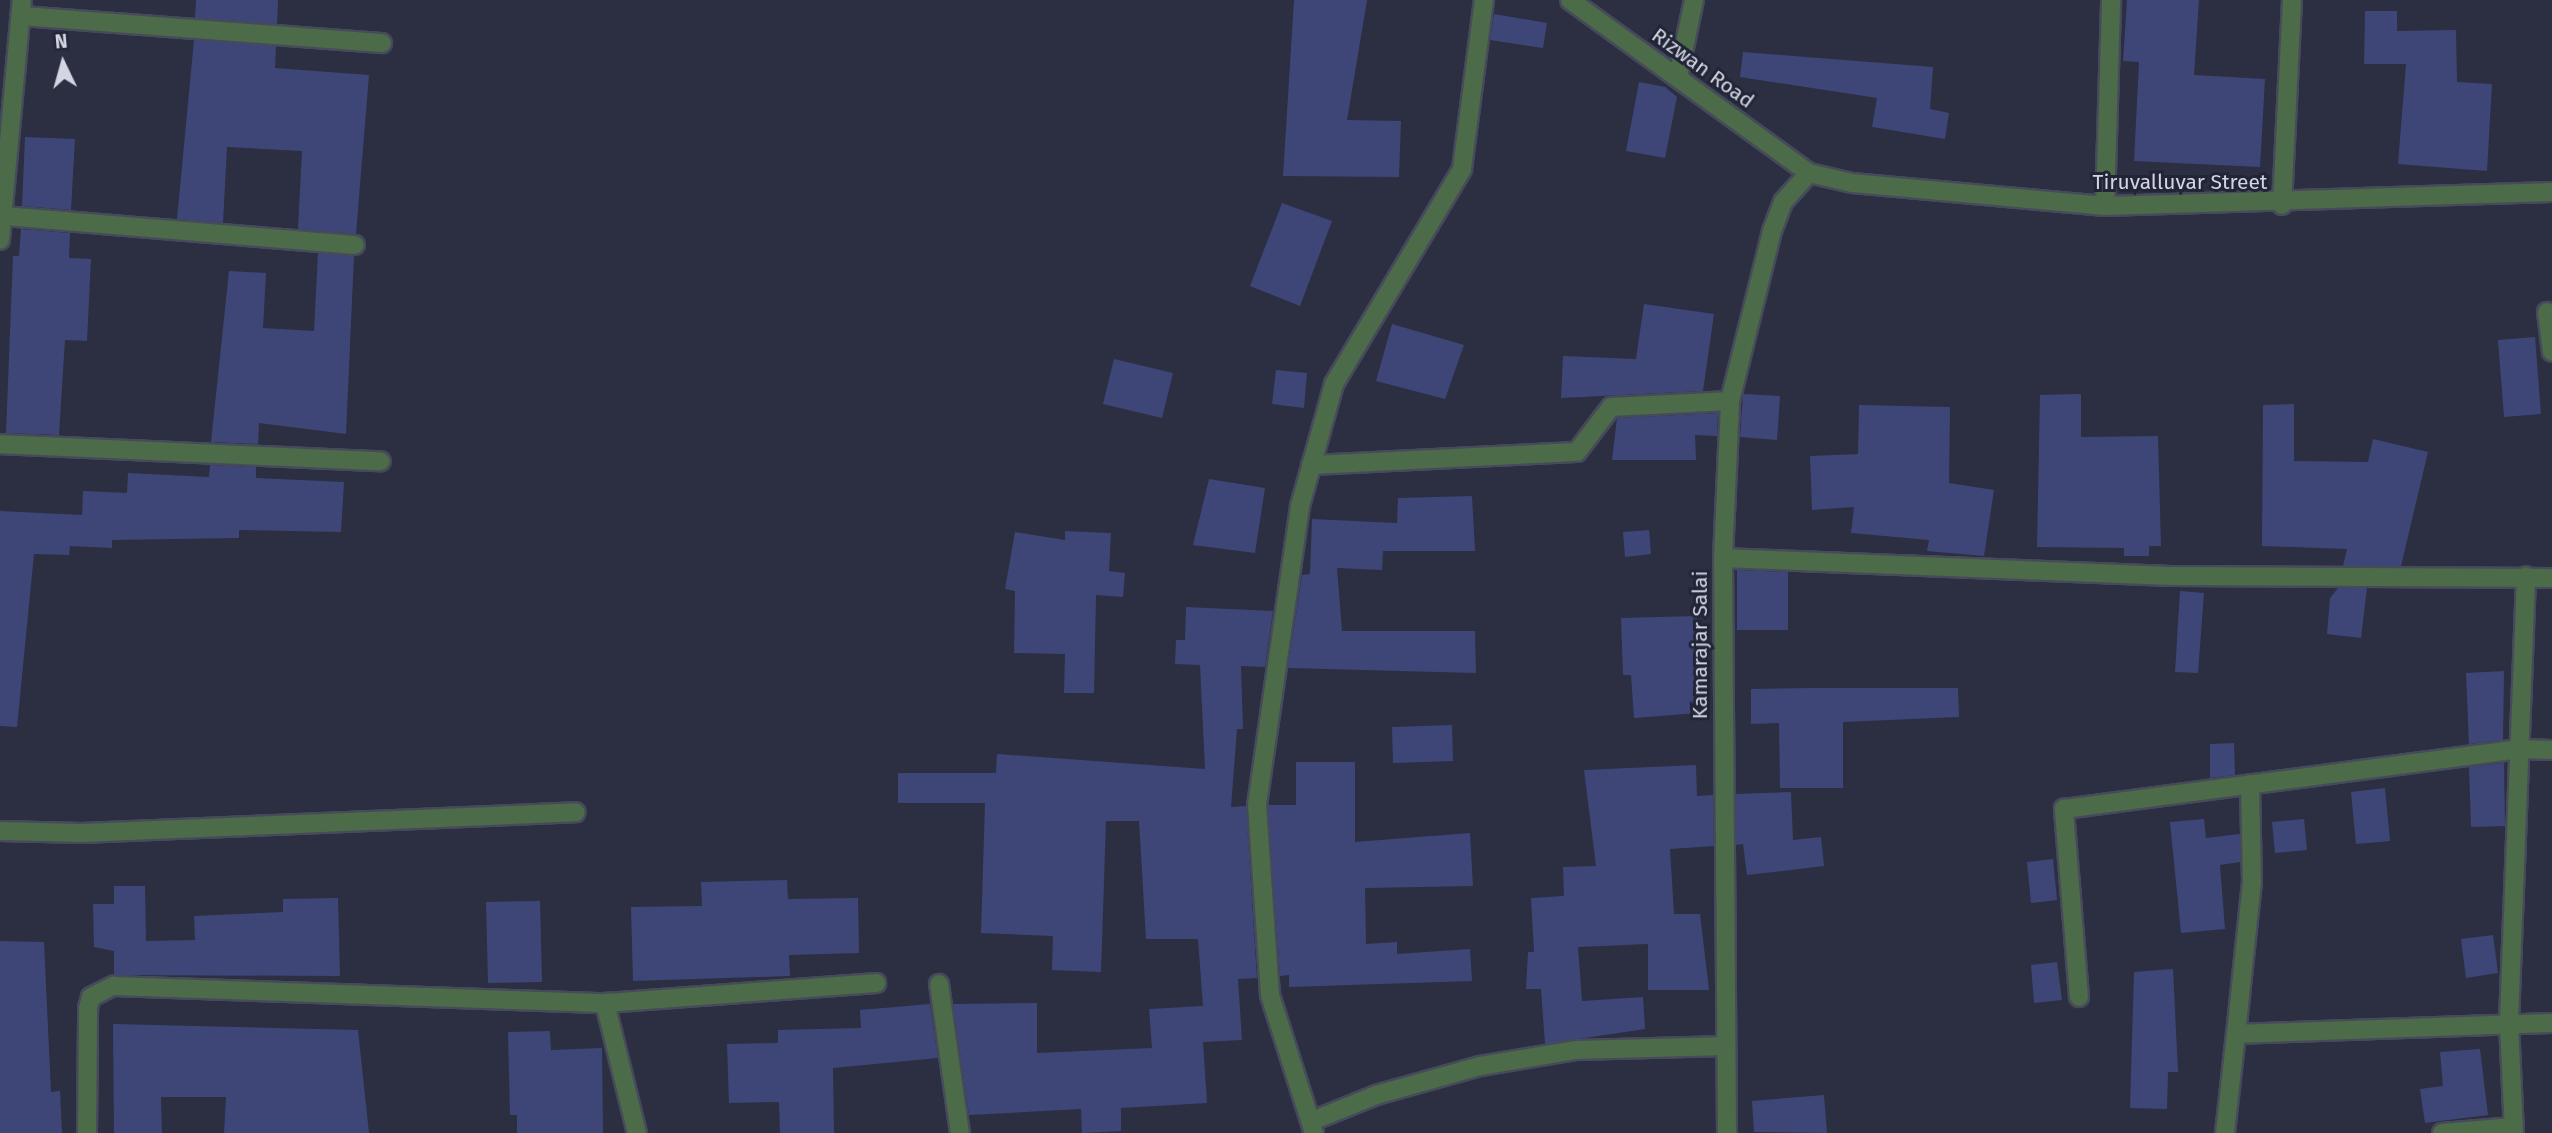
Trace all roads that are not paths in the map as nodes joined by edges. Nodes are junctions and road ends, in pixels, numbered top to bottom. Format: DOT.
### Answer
graph roads {
  1 [pos="1484,0"];
  2 [pos="1570,0"];
  3 [pos="1694,0"];
  4 [pos="2111,0"];
  5 [pos="2292,0"];
  6 [pos="21,8"];
  7 [pos="382,43"];
  8 [pos="1678,77"];
  9 [pos="1809,173"];
  10 [pos="2552,192"];
  11 [pos="2282,205"];
  12 [pos="2105,206"];
  13 [pos="2,216"];
  14 [pos="0,240"];
  15 [pos="355,245"];
  16 [pos="2547,312"];
  17 [pos="2552,352"];
  18 [pos="1730,401"];
  19 [pos="0,443"];
  20 [pos="381,461"];
  21 [pos="1311,465"];
  22 [pos="1723,558"];
  23 [pos="2526,576"];
  24 [pos="2552,578"];
  25 [pos="2520,749"];
  26 [pos="2552,750"];
  27 [pos="2250,784"];
  28 [pos="576,812"];
  29 [pos="0,831"];
  30 [pos="876,983"];
  31 [pos="939,984"];
  32 [pos="2079,997"];
  33 [pos="605,1003"];
  34 [pos="2509,1021"];
  35 [pos="2552,1023"];
  36 [pos="2236,1034"];
  37 [pos="1726,1046"];
  38 [pos="1313,1127"];
  39 [pos="2513,1130"];
  40 [pos="87,1133"];
  41 [pos="637,1133"];
  42 [pos="960,1133"];
  43 [pos="1727,1133"];
  44 [pos="2225,1133"];
  45 [pos="2441,1133"];
  1 -- 21 [label="street"];
  2 -- 8 [label="street, Rizwan Road"];
  3 -- 8 [label="street"];
  4 -- 12 [label="street"];
  5 -- 11 [label="street"];
  6 -- 7 [label="street"];
  6 -- 13 [label="street"];
  8 -- 9 [label="street, Rizwan Road"];
  9 -- 12 [label="street, Tiruvalluvar Street"];
  9 -- 18 [label="street, Kamarajar Salai"];
  10 -- 11 [label="street, Tiruvalluvar Street"];
  11 -- 12 [label="street, Tiruvalluvar Street"];
  13 -- 14 [label="street"];
  13 -- 15 [label="street"];
  16 -- 17 [label="street"];
  18 -- 21 [label="street"];
  18 -- 22 [label="street, Kamarajar Salai"];
  19 -- 20 [label="street"];
  21 -- 38 [label="street"];
  22 -- 23 [label="street"];
  22 -- 37 [label="street, Kamarajar Salai"];
  23 -- 24 [label="street"];
  23 -- 25 [label="street"];
  25 -- 26 [label="street"];
  25 -- 27 [label="street"];
  25 -- 34 [label="street"];
  27 -- 32 [label="street"];
  27 -- 36 [label="street"];
  28 -- 29 [label="street"];
  30 -- 33 [label="street"];
  31 -- 42 [label="street"];
  33 -- 40 [label="street"];
  33 -- 41 [label="street"];
  34 -- 35 [label="street"];
  34 -- 36 [label="street"];
  34 -- 39 [label="street"];
  36 -- 44 [label="street"];
  37 -- 38 [label="street"];
  37 -- 43 [label="street, Kamarajar Salai"];
  39 -- 45 [label="street"];
}
